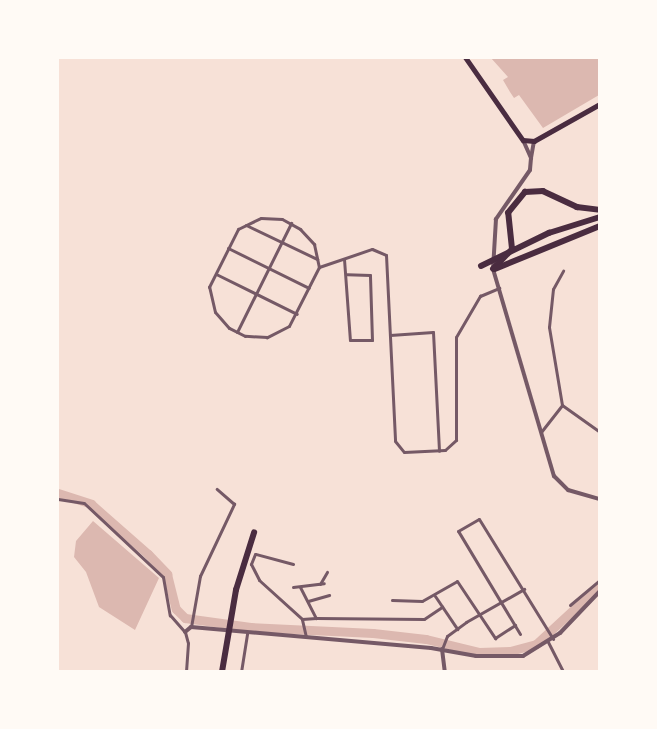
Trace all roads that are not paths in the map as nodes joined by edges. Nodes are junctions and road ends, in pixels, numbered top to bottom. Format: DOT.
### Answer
graph roads {
  1 [pos="466,58"];
  2 [pos="600,104"];
  3 [pos="523,140"];
  4 [pos="534,141"];
  5 [pos="531,158"];
  6 [pos="600,210"];
  7 [pos="600,217"];
  8 [pos="245,224"];
  9 [pos="291,224"];
  10 [pos="600,226"];
  11 [pos="281,242"];
  12 [pos="228,248"];
  13 [pos="317,259"];
  14 [pos="344,259"];
  15 [pos="481,266"];
  16 [pos="319,267"];
  17 [pos="269,268"];
  18 [pos="493,269"];
  19 [pos="563,270"];
  20 [pos="216,274"];
  21 [pos="347,274"];
  22 [pos="309,288"];
  23 [pos="498,288"];
  24 [pos="256,294"];
  25 [pos="297,314"];
  26 [pos="237,332"];
  27 [pos="390,335"];
  28 [pos="562,405"];
  29 [pos="541,432"];
  30 [pos="600,432"];
  31 [pos="439,450"];
  32 [pos="217,489"];
  33 [pos="58,499"];
  34 [pos="600,499"];
  35 [pos="254,533"];
  36 [pos="293,564"];
  37 [pos="327,572"];
  38 [pos="600,580"];
  39 [pos="293,587"];
  40 [pos="300,587"];
  41 [pos="524,589"];
  42 [pos="600,591"];
  43 [pos="330,595"];
  44 [pos="435,596"];
  45 [pos="392,600"];
  46 [pos="308,601"];
  47 [pos="501,601"];
  48 [pos="570,605"];
  49 [pos="442,607"];
  50 [pos="478,614"];
  51 [pos="316,618"];
  52 [pos="302,619"];
  53 [pos="191,625"];
  54 [pos="515,625"];
  55 [pos="457,629"];
  56 [pos="185,632"];
  57 [pos="247,632"];
  58 [pos="520,634"];
  59 [pos="305,635"];
  60 [pos="551,637"];
  61 [pos="548,642"];
  62 [pos="442,647"];
  63 [pos="186,671"];
  64 [pos="222,672"];
  65 [pos="241,672"];
  66 [pos="445,672"];
  67 [pos="563,672"];
  1 -- 3 [label="main road"];
  2 -- 4 [label="main road"];
  3 -- 4 [label="main road"];
  3 -- 5 [label="street"];
  4 -- 5 [label="street"];
  5 -- 18 [label="street"];
  6 -- 18 [label="highway"];
  7 -- 15 [label="highway"];
  8 -- 9 [label="street"];
  8 -- 11 [label="street"];
  8 -- 12 [label="street"];
  9 -- 11 [label="street"];
  9 -- 13 [label="street"];
  10 -- 18 [label="highway"];
  11 -- 13 [label="street"];
  11 -- 17 [label="street"];
  12 -- 17 [label="street"];
  12 -- 20 [label="street"];
  13 -- 16 [label="street"];
  14 -- 16 [label="street"];
  14 -- 21 [label="street"];
  14 -- 27 [label="street"];
  16 -- 22 [label="street"];
  17 -- 22 [label="street"];
  17 -- 24 [label="street"];
  18 -- 23 [label="street"];
  19 -- 28 [label="street"];
  20 -- 24 [label="street"];
  20 -- 26 [label="street"];
  21 -- 21 [label="street"];
  22 -- 25 [label="street"];
  23 -- 29 [label="street"];
  23 -- 31 [label="street"];
  24 -- 25 [label="street"];
  24 -- 26 [label="street"];
  25 -- 26 [label="street"];
  27 -- 31 [label="street"];
  27 -- 31 [label="street"];
  28 -- 29 [label="street"];
  28 -- 30 [label="street"];
  29 -- 34 [label="street"];
  32 -- 53 [label="street"];
  33 -- 56 [label="street"];
  35 -- 64 [label="highway"];
  36 -- 52 [label="street"];
  37 -- 40 [label="street"];
  38 -- 48 [label="street"];
  39 -- 40 [label="street"];
  40 -- 46 [label="street"];
  41 -- 47 [label="street"];
  41 -- 47 [label="street"];
  41 -- 60 [label="street"];
  42 -- 60 [label="street"];
  43 -- 46 [label="street"];
  44 -- 45 [label="street"];
  44 -- 49 [label="street"];
  44 -- 50 [label="street"];
  46 -- 51 [label="street"];
  47 -- 50 [label="street"];
  47 -- 54 [label="street"];
  49 -- 51 [label="street"];
  49 -- 55 [label="street"];
  50 -- 54 [label="street"];
  50 -- 55 [label="street"];
  51 -- 52 [label="street"];
  52 -- 59 [label="street"];
  53 -- 56 [label="street"];
  53 -- 57 [label="street"];
  54 -- 58 [label="street"];
  55 -- 62 [label="street"];
  56 -- 63 [label="street"];
  57 -- 59 [label="street"];
  57 -- 65 [label="street"];
  59 -- 62 [label="street"];
  60 -- 61 [label="street"];
  61 -- 62 [label="street"];
  61 -- 67 [label="street"];
  62 -- 66 [label="street"];
}
